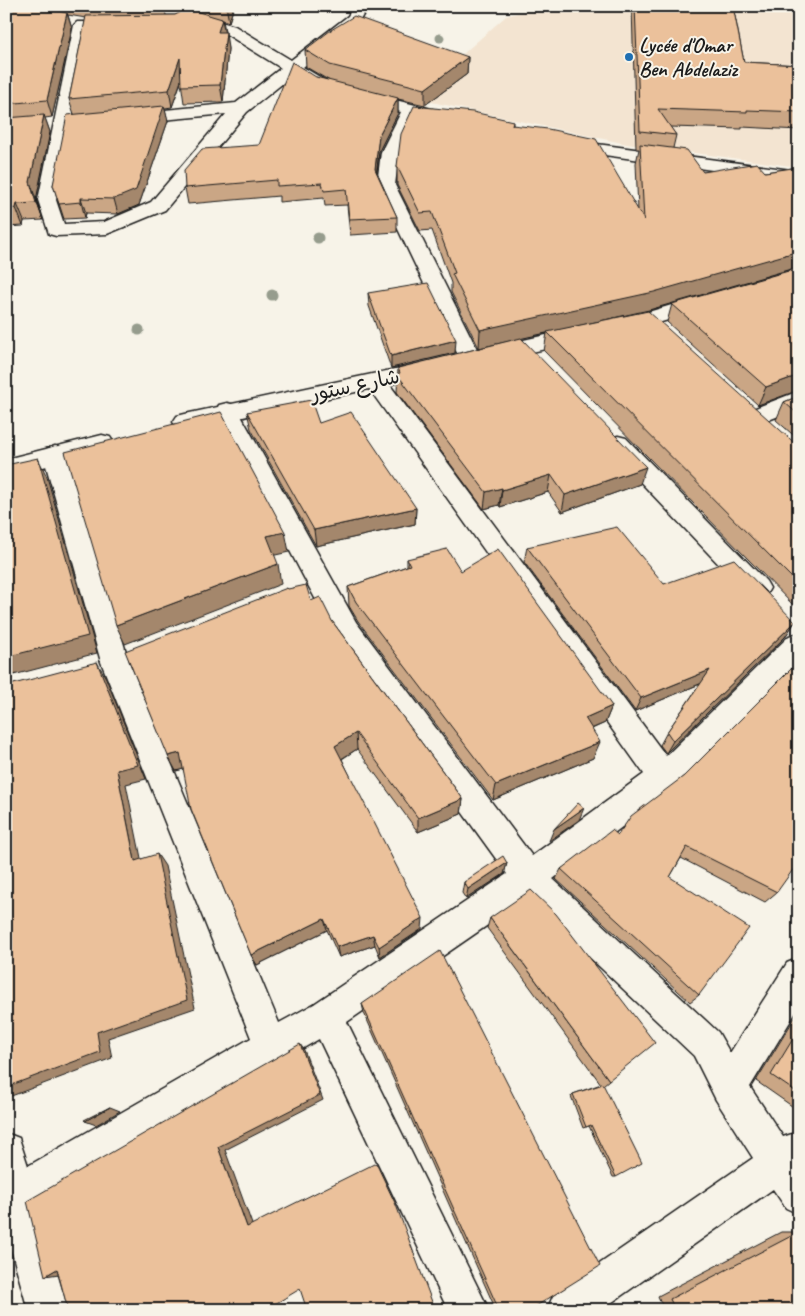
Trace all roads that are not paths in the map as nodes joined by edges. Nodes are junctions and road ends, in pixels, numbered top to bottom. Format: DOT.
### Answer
graph roads {
  1 [pos="148,6"];
  2 [pos="361,6"];
  3 [pos="64,20"];
  4 [pos="151,24"];
  5 [pos="210,24"];
  6 [pos="292,67"];
  7 [pos="240,108"];
  8 [pos="410,109"];
  9 [pos="112,120"];
  10 [pos="82,122"];
  11 [pos="467,123"];
  12 [pos="62,124"];
  13 [pos="43,126"];
  14 [pos="555,142"];
  15 [pos="799,177"];
  16 [pos="723,297"];
  17 [pos="648,319"];
  18 [pos="669,338"];
  19 [pos="524,346"];
  20 [pos="471,359"];
  21 [pos="544,368"];
  22 [pos="376,382"];
  23 [pos="799,399"];
  24 [pos="227,412"];
  25 [pos="756,417"];
  26 [pos="599,424"];
  27 [pos="170,426"];
  28 [pos="122,438"];
  29 [pos="55,455"];
  30 [pos="6,468"];
  31 [pos="771,602"];
  32 [pos="796,633"];
  33 [pos="125,658"];
  34 [pos="88,669"];
  35 [pos="664,777"];
  36 [pos="529,878"];
  37 [pos="799,975"];
  38 [pos="326,1016"];
  39 [pos="271,1046"];
  40 [pos="729,1087"];
  41 [pos="6,1151"];
  42 [pos="790,1156"];
  43 [pos="799,1196"];
  44 [pos="11,1197"];
  45 [pos="48,1310"];
  46 [pos="469,1310"];
  47 [pos="567,1310"];
  1 -- 5 [label="street"];
  2 -- 6 [label="street"];
  3 -- 12 [label="street"];
  4 -- 5 [label="street"];
  5 -- 6 [label="street"];
  6 -- 7 [label="street"];
  6 -- 8 [label="street"];
  7 -- 9 [label="street"];
  7 -- 12 [label="street"];
  8 -- 11 [label="street"];
  8 -- 20 [label="street"];
  10 -- 12 [label="street"];
  12 -- 13 [label="street"];
  14 -- 15 [label="street"];
  16 -- 17 [label="street, شارع ستور"];
  17 -- 18 [label="street"];
  17 -- 19 [label="street, شارع ستور"];
  19 -- 20 [label="street, شارع ستور"];
  19 -- 21 [label="street"];
  20 -- 22 [label="street, شارع ستور"];
  22 -- 24 [label="street, شارع ستور"];
  22 -- 35 [label="street"];
  23 -- 25 [label="street"];
  24 -- 27 [label="street, شارع ستور"];
  24 -- 36 [label="street"];
  26 -- 31 [label="street"];
  28 -- 29 [label="street"];
  29 -- 30 [label="street"];
  29 -- 33 [label="street"];
  32 -- 35 [label="street"];
  33 -- 34 [label="street"];
  33 -- 39 [label="street"];
  35 -- 36 [label="street"];
  36 -- 38 [label="street"];
  36 -- 40 [label="street"];
  37 -- 40 [label="street"];
  38 -- 39 [label="street"];
  38 -- 46 [label="street"];
  39 -- 44 [label="street"];
  40 -- 42 [label="street"];
  41 -- 44 [label="street"];
  42 -- 43 [label="street"];
  42 -- 47 [label="street"];
  44 -- 45 [label="street"];
}
